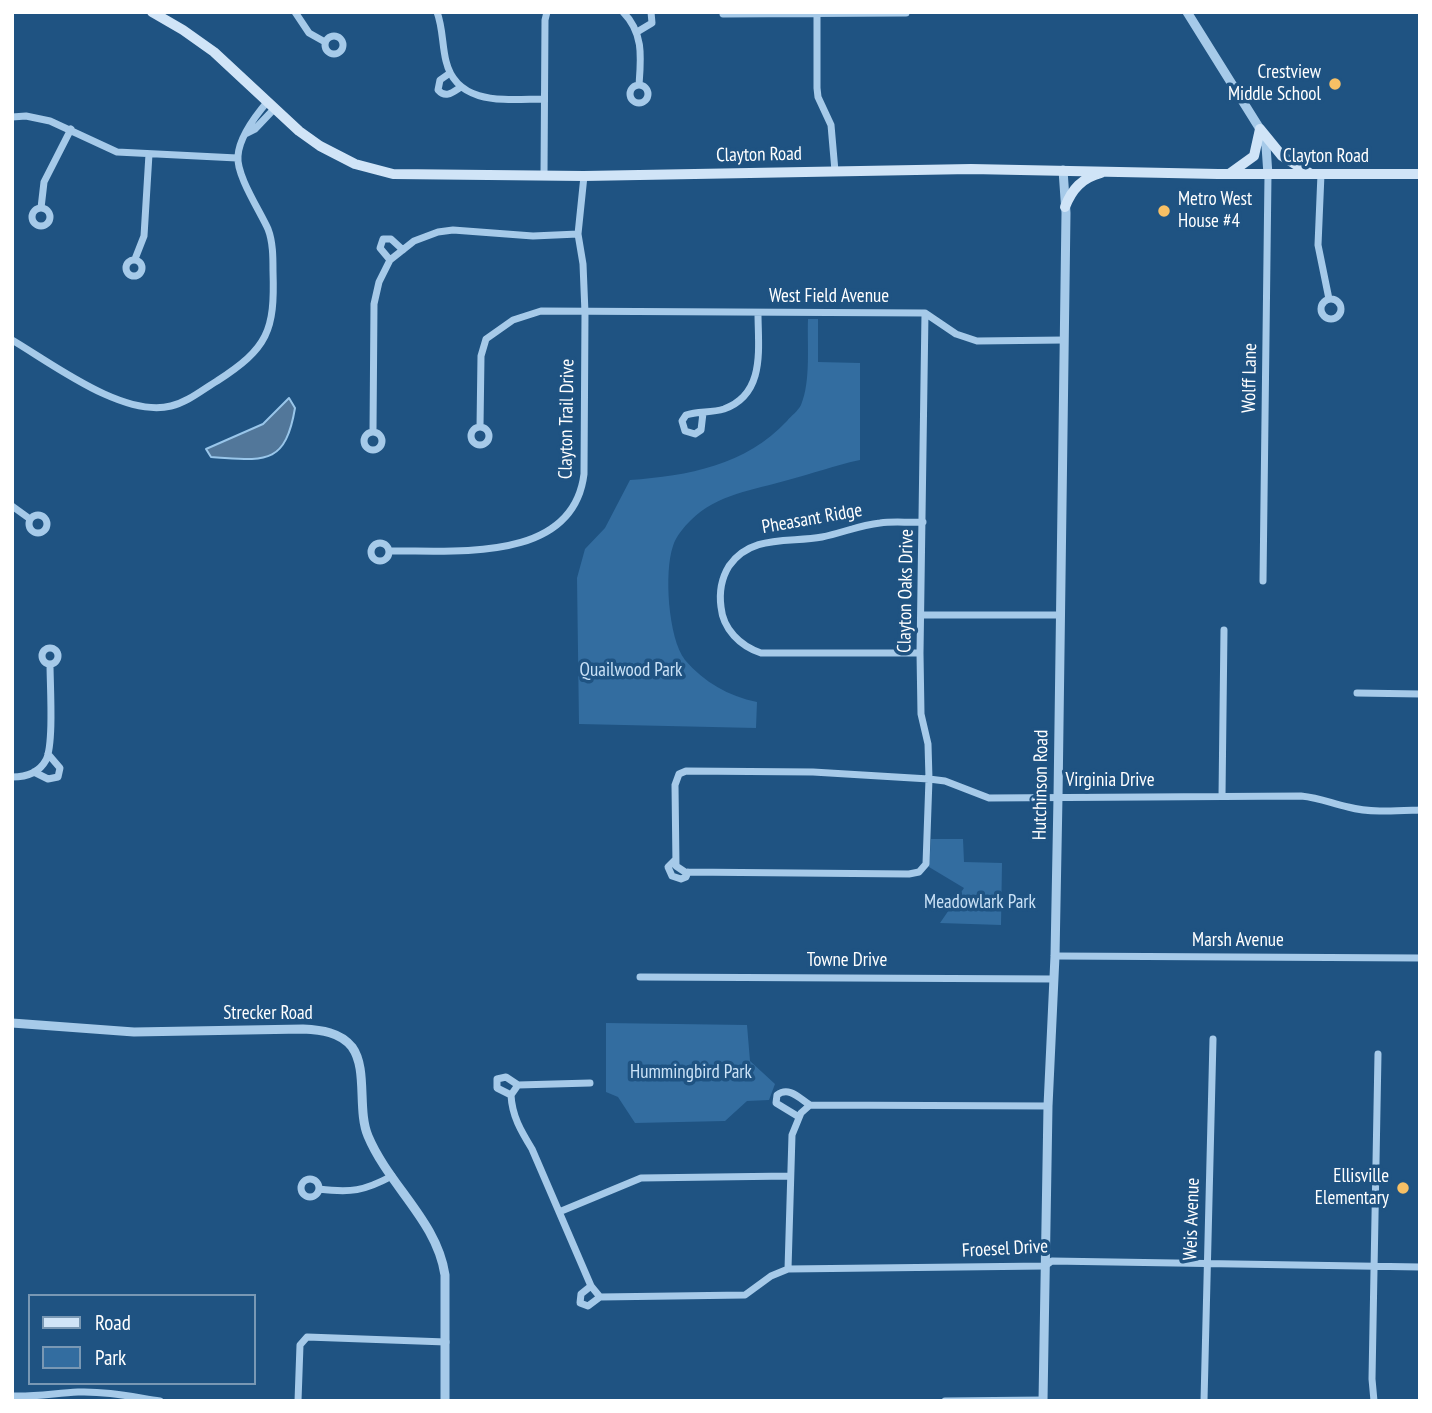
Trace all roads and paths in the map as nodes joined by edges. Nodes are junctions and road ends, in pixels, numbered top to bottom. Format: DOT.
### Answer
graph roads {
  1 [pos="152,12"];
  2 [pos="295,12"];
  3 [pos="438,12"];
  4 [pos="547,12"];
  5 [pos="651,12"];
  6 [pos="1187,12"];
  7 [pos="817,13"];
  8 [pos="906,13"];
  9 [pos="629,14"];
  10 [pos="723,14"];
  11 [pos="637,32"];
  12 [pos="325,42"];
  13 [pos="450,73"];
  14 [pos="639,85"];
  15 [pos="461,87"];
  16 [pos="544,99"];
  17 [pos="271,105"];
  18 [pos="12,117"];
  19 [pos="71,129"];
  20 [pos="1260,129"];
  21 [pos="149,154"];
  22 [pos="237,158"];
  23 [pos="1063,170"];
  24 [pos="835,171"];
  25 [pos="1106,171"];
  26 [pos="1316,174"];
  27 [pos="1420,174"];
  28 [pos="1228,175"];
  29 [pos="1268,175"];
  30 [pos="544,176"];
  31 [pos="584,176"];
  32 [pos="1065,207"];
  33 [pos="41,208"];
  34 [pos="578,234"];
  35 [pos="403,250"];
  36 [pos="135,259"];
  37 [pos="390,260"];
  38 [pos="1329,299"];
  39 [pos="585,313"];
  40 [pos="758,313"];
  41 [pos="925,313"];
  42 [pos="12,340"];
  43 [pos="1064,340"];
  44 [pos="703,413"];
  45 [pos="480,427"];
  46 [pos="373,431"];
  47 [pos="12,506"];
  48 [pos="30,519"];
  49 [pos="923,522"];
  50 [pos="388,551"];
  51 [pos="1263,581"];
  52 [pos="922,615"];
  53 [pos="1061,615"];
  54 [pos="1224,630"];
  55 [pos="920,653"];
  56 [pos="50,664"];
  57 [pos="1357,693"];
  58 [pos="1420,694"];
  59 [pos="48,754"];
  60 [pos="34,772"];
  61 [pos="12,777"];
  62 [pos="929,779"];
  63 [pos="1222,796"];
  64 [pos="1058,797"];
  65 [pos="1420,810"];
  66 [pos="923,867"];
  67 [pos="1055,956"];
  68 [pos="1420,958"];
  69 [pos="640,977"];
  70 [pos="1054,979"];
  71 [pos="12,1023"];
  72 [pos="1213,1039"];
  73 [pos="1378,1054"];
  74 [pos="590,1083"];
  75 [pos="810,1105"];
  76 [pos="1048,1106"];
  77 [pos="800,1115"];
  78 [pos="392,1176"];
  79 [pos="790,1176"];
  80 [pos="319,1189"];
  81 [pos="559,1212"];
  82 [pos="1206,1263"];
  83 [pos="1045,1266"];
  84 [pos="1373,1266"];
  85 [pos="1420,1267"];
  86 [pos="789,1269"];
  87 [pos="591,1286"];
  88 [pos="600,1297"];
  89 [pos="446,1342"];
  90 [pos="12,1396"];
  91 [pos="160,1401"];
  92 [pos="298,1401"];
  93 [pos="445,1401"];
  94 [pos="944,1401"];
  95 [pos="1043,1401"];
  96 [pos="1204,1401"];
  97 [pos="1374,1401"];
  1 -- 17 [label="main road, Clayton Road"];
  2 -- 12 [label="street"];
  3 -- 13 [label="street"];
  4 -- 16 [label="street"];
  5 -- 11 [label="street"];
  6 -- 20 [label="street"];
  7 -- 8 [label="street"];
  7 -- 10 [label="street"];
  7 -- 24 [label="street"];
  9 -- 11 [label="street"];
  11 -- 14 [label="street"];
  13 -- 15 [label="street"];
  13 -- 15 [label="street"];
  15 -- 16 [label="street"];
  16 -- 30 [label="street"];
  17 -- 22 [label="street"];
  17 -- 30 [label="main road, Clayton Road"];
  18 -- 19 [label="street"];
  19 -- 21 [label="street"];
  19 -- 33 [label="street"];
  20 -- 26 [label="main road"];
  20 -- 28 [label="main road"];
  20 -- 29 [label="street"];
  21 -- 22 [label="street"];
  21 -- 36 [label="street"];
  22 -- 42 [label="street"];
  23 -- 24 [label="main road, Clayton Road"];
  23 -- 25 [label="main road, Clayton Road"];
  23 -- 32 [label="street, Hutchinson Road"];
  24 -- 31 [label="main road, Clayton Road"];
  25 -- 28 [label="main road, Clayton Road"];
  25 -- 32 [label="main road"];
  26 -- 27 [label="main road, Clayton Road"];
  26 -- 29 [label="main road, Clayton Road"];
  26 -- 38 [label="street"];
  28 -- 29 [label="main road, Clayton Road"];
  29 -- 51 [label="street, Wolff Lane"];
  30 -- 31 [label="main road, Clayton Road"];
  31 -- 34 [label="street, Clayton Trail Drive"];
  32 -- 43 [label="street, Hutchinson Road"];
  34 -- 35 [label="street"];
  34 -- 39 [label="street, Clayton Trail Drive"];
  35 -- 37 [label="street"];
  35 -- 37 [label="street"];
  37 -- 46 [label="street"];
  39 -- 40 [label="street, West Field Avenue"];
  39 -- 45 [label="street, West Field Avenue"];
  39 -- 50 [label="street, Clayton Trail Drive"];
  40 -- 41 [label="street, West Field Avenue"];
  40 -- 44 [label="street"];
  41 -- 43 [label="street"];
  41 -- 49 [label="street, Clayton Oaks Drive"];
  43 -- 53 [label="street, Hutchinson Road"];
  44 -- 44 [label="street"];
  47 -- 48 [label="street"];
  49 -- 52 [label="street, Clayton Oaks Drive"];
  49 -- 55 [label="street, Pheasant Ridge"];
  52 -- 53 [label="street"];
  52 -- 55 [label="street, Clayton Oaks Drive"];
  53 -- 64 [label="street, Hutchinson Road"];
  54 -- 63 [label="street"];
  55 -- 62 [label="street, Clayton Oaks Drive"];
  56 -- 59 [label="street"];
  57 -- 58 [label="street"];
  59 -- 60 [label="street"];
  59 -- 60 [label="street"];
  60 -- 61 [label="street"];
  62 -- 64 [label="street, Virginia Drive"];
  62 -- 66 [label="street, Clayton Oaks Drive"];
  62 -- 66 [label="street, Virginia Drive"];
  63 -- 64 [label="street, Virginia Drive"];
  63 -- 65 [label="street, Virginia Drive"];
  64 -- 67 [label="street, Hutchinson Road"];
  67 -- 68 [label="street, Marsh Avenue"];
  67 -- 70 [label="street, Hutchinson Road"];
  69 -- 70 [label="street, Towne Drive"];
  70 -- 76 [label="street, Hutchinson Road"];
  71 -- 78 [label="street, Strecker Road"];
  72 -- 82 [label="street, Weis Avenue"];
  73 -- 84 [label="street"];
  74 -- 81 [label="street"];
  75 -- 76 [label="street"];
  75 -- 77 [label="street"];
  75 -- 77 [label="street"];
  76 -- 83 [label="street, Hutchinson Road"];
  77 -- 79 [label="street"];
  78 -- 80 [label="street"];
  78 -- 89 [label="street, Strecker Road"];
  79 -- 81 [label="street"];
  79 -- 86 [label="street"];
  81 -- 87 [label="street"];
  82 -- 83 [label="street, Froesel Drive"];
  82 -- 84 [label="street, Froesel Drive"];
  82 -- 96 [label="street, Weis Avenue"];
  83 -- 86 [label="street, Froesel Drive"];
  83 -- 95 [label="street, Hutchinson Road"];
  84 -- 85 [label="street, Froesel Drive"];
  84 -- 97 [label="street"];
  86 -- 88 [label="street, Froesel Drive"];
  87 -- 88 [label="street"];
  87 -- 88 [label="street, Froesel Drive"];
  89 -- 92 [label="street"];
  89 -- 93 [label="street, Strecker Road"];
  90 -- 91 [label="street"];
  94 -- 95 [label="street"];
}
